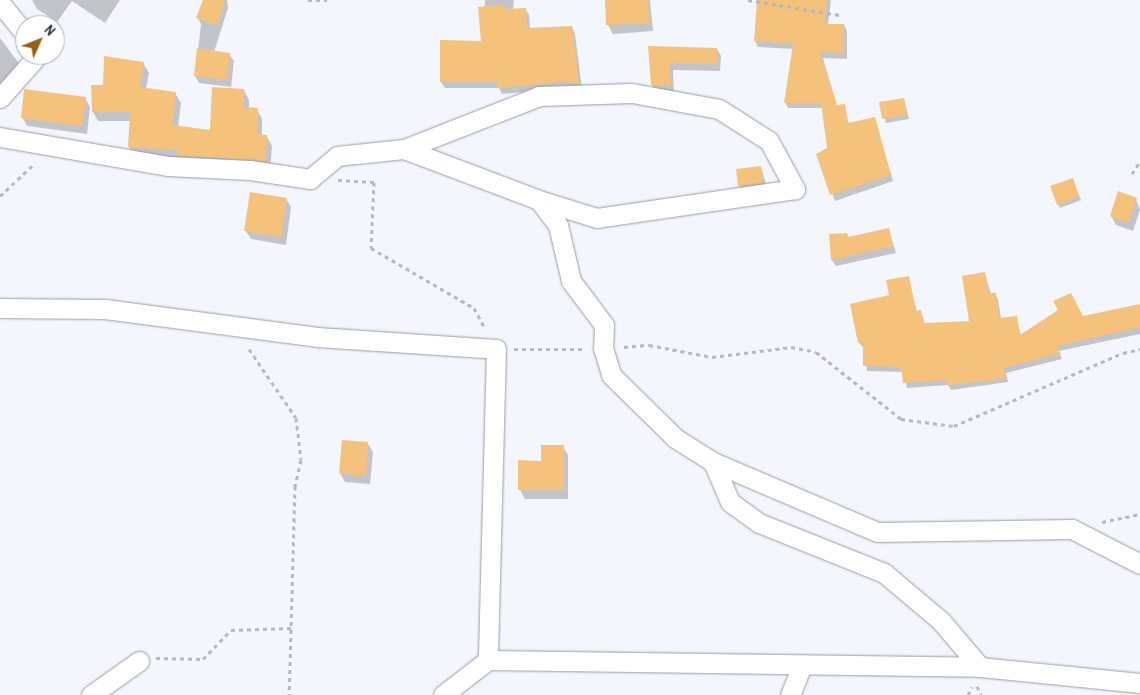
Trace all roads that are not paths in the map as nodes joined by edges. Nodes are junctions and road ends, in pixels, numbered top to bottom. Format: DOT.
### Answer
graph roads {
  1 [pos="0,3"];
  2 [pos="15,22"];
  3 [pos="29,65"];
  4 [pos="0,98"];
  5 [pos="0,137"];
  6 [pos="404,149"];
  7 [pos="540,200"];
  8 [pos="0,308"];
  9 [pos="713,462"];
  10 [pos="1140,564"];
  11 [pos="488,660"];
  12 [pos="139,661"];
  13 [pos="802,665"];
  14 [pos="980,667"];
  15 [pos="1140,683"];
  16 [pos="91,695"];
  17 [pos="443,695"];
  18 [pos="790,695"];
  1 -- 2 [label="street"];
  3 -- 4 [label="street"];
  5 -- 6 [label="street"];
  6 -- 7 [label="street"];
  6 -- 7 [label="street"];
  7 -- 9 [label="street"];
  8 -- 11 [label="street"];
  9 -- 10 [label="street"];
  9 -- 14 [label="street"];
  11 -- 13 [label="street"];
  11 -- 17 [label="street"];
  12 -- 16 [label="street"];
  13 -- 14 [label="street"];
  13 -- 18 [label="street"];
  14 -- 15 [label="street"];
}
